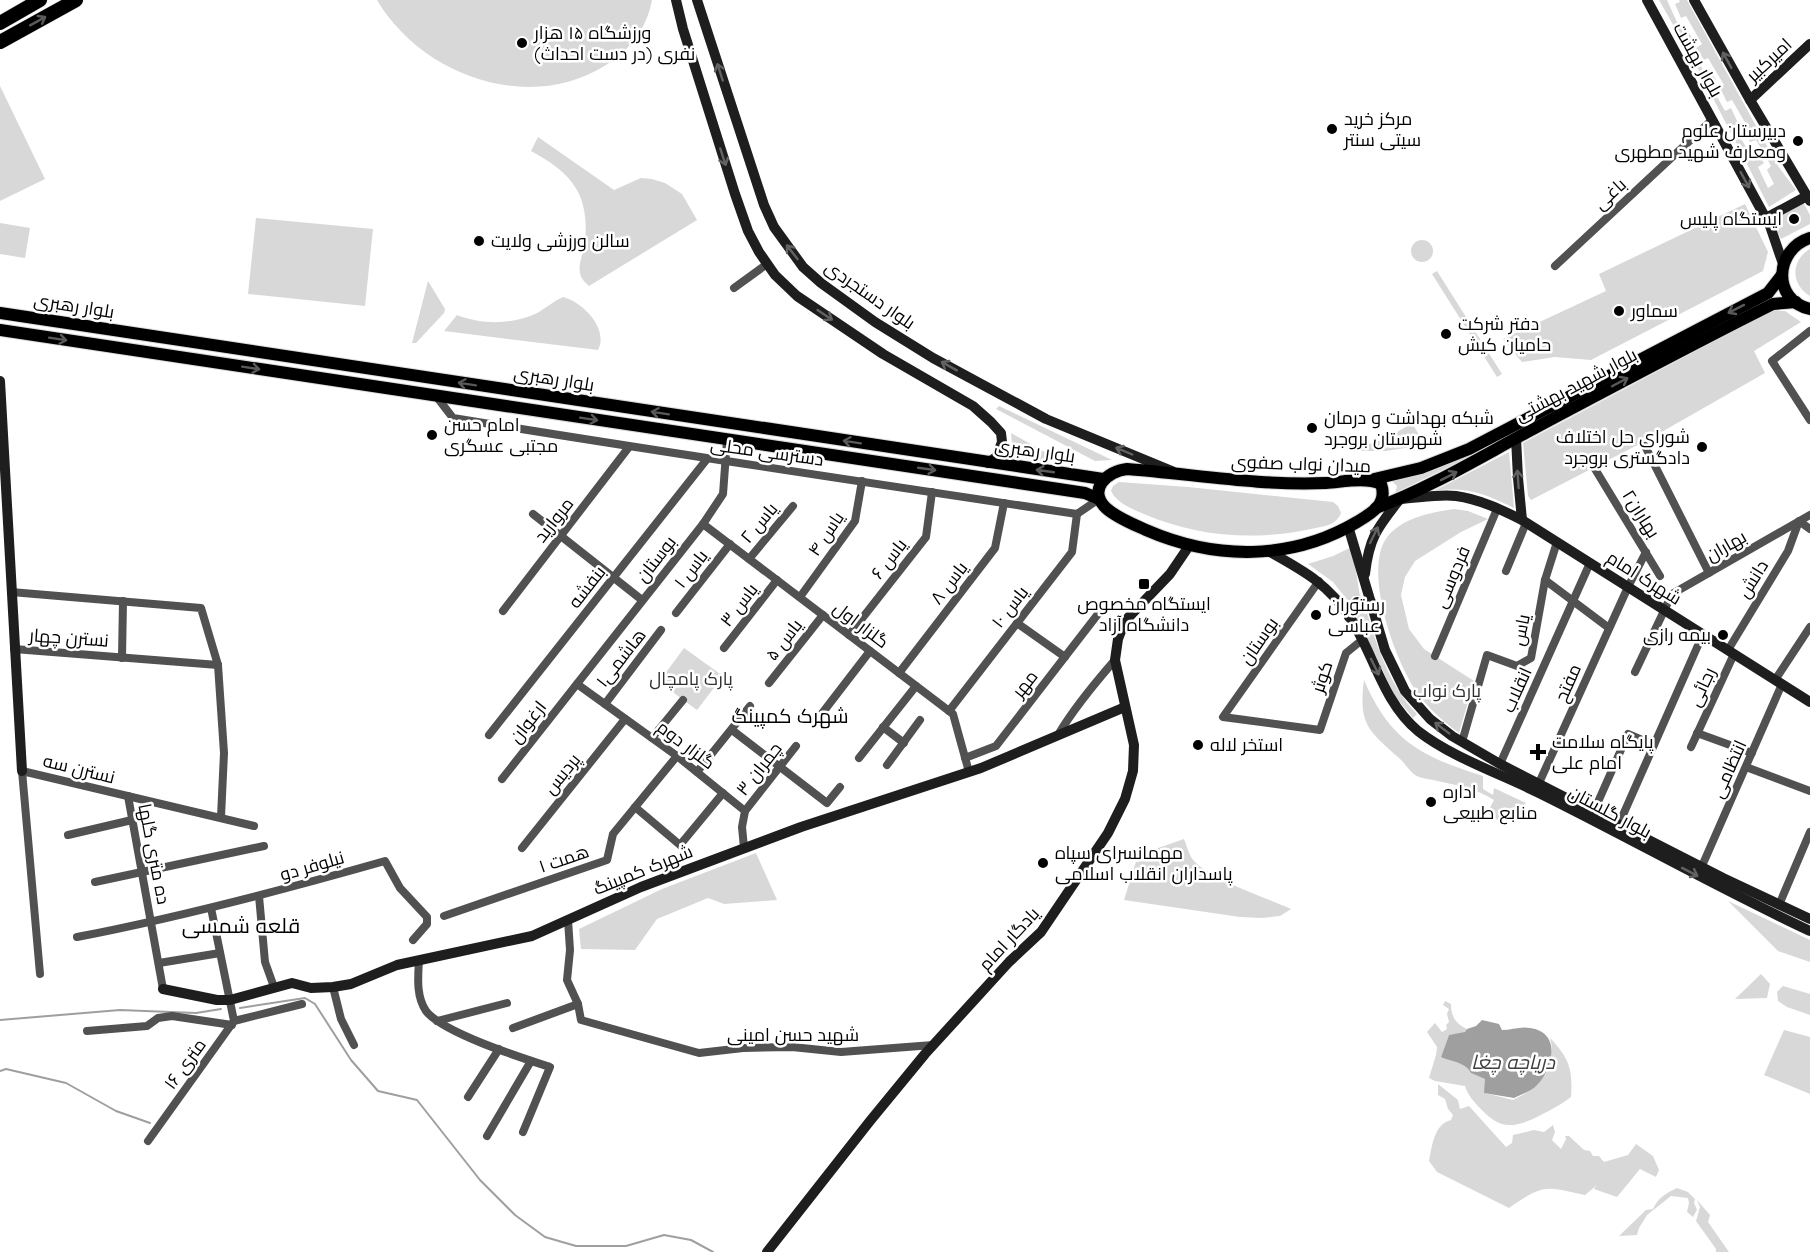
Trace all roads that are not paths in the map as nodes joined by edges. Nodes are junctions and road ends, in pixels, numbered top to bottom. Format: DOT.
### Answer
graph roads {
  1 [pos="40,0"];
  2 [pos="76,0"];
  3 [pos="676,0"];
  4 [pos="698,0"];
  5 [pos="1647,0"];
  6 [pos="1694,0"];
  7 [pos="0,23"];
  8 [pos="0,42"];
  9 [pos="1810,44"];
  10 [pos="1750,100"];
  11 [pos="1712,120"];
  12 [pos="1809,198"];
  13 [pos="1766,218"];
  14 [pos="1810,238"];
  15 [pos="767,264"];
  16 [pos="1556,266"];
  17 [pos="1783,270"];
  18 [pos="734,288"];
  19 [pos="1805,308"];
  20 [pos="0,313"];
  21 [pos="0,330"];
  22 [pos="1810,331"];
  23 [pos="0,381"];
  24 [pos="436,396"];
  25 [pos="1810,420"];
  26 [pos="1516,438"];
  27 [pos="727,440"];
  28 [pos="1645,446"];
  29 [pos="629,447"];
  30 [pos="707,459"];
  31 [pos="725,460"];
  32 [pos="988,463"];
  33 [pos="1595,469"];
  34 [pos="1178,474"];
  35 [pos="1103,479"];
  36 [pos="1369,480"];
  37 [pos="862,481"];
  38 [pos="932,492"];
  39 [pos="1100,499"];
  40 [pos="1400,499"];
  41 [pos="1004,503"];
  42 [pos="793,506"];
  43 [pos="1376,508"];
  44 [pos="1497,509"];
  45 [pos="533,514"];
  46 [pos="1077,514"];
  47 [pos="1810,515"];
  48 [pos="1524,521"];
  49 [pos="1799,521"];
  50 [pos="703,524"];
  51 [pos="1348,526"];
  52 [pos="1810,529"];
  53 [pos="561,536"];
  54 [pos="1557,542"];
  55 [pos="730,544"];
  56 [pos="1189,546"];
  57 [pos="1268,551"];
  58 [pos="1646,552"];
  59 [pos="749,559"];
  60 [pos="1590,563"];
  61 [pos="1506,572"];
  62 [pos="1709,573"];
  63 [pos="1660,576"];
  64 [pos="614,577"];
  65 [pos="1364,579"];
  66 [pos="777,580"];
  67 [pos="1545,580"];
  68 [pos="1319,581"];
  69 [pos="1628,587"];
  70 [pos="11,592"];
  71 [pos="800,597"];
  72 [pos="642,600"];
  73 [pos="123,601"];
  74 [pos="1573,601"];
  75 [pos="1371,602"];
  76 [pos="1664,610"];
  77 [pos="503,611"];
  78 [pos="675,613"];
  79 [pos="1098,614"];
  80 [pos="823,615"];
  81 [pos="1350,617"];
  82 [pos="1017,622"];
  83 [pos="1810,627"];
  84 [pos="1609,628"];
  85 [pos="661,630"];
  86 [pos="1702,634"];
  87 [pos="849,635"];
  88 [pos="1362,640"];
  89 [pos="724,648"];
  90 [pos="14,649"];
  91 [pos="870,651"];
  92 [pos="1731,652"];
  93 [pos="1435,656"];
  94 [pos="1065,657"];
  95 [pos="122,658"];
  96 [pos="1114,660"];
  97 [pos="218,665"];
  98 [pos="1635,672"];
  99 [pos="899,673"];
  100 [pos="1778,682"];
  101 [pos="769,683"];
  102 [pos="577,684"];
  103 [pos="916,686"];
  104 [pos="683,700"];
  105 [pos="1810,702"];
  106 [pos="605,704"];
  107 [pos="750,706"];
  108 [pos="1125,707"];
  109 [pos="1419,708"];
  110 [pos="949,711"];
  111 [pos="819,716"];
  112 [pos="625,719"];
  113 [pos="920,720"];
  114 [pos="1408,721"];
  115 [pos="884,727"];
  116 [pos="732,730"];
  117 [pos="1320,730"];
  118 [pos="1697,733"];
  119 [pos="489,735"];
  120 [pos="1058,735"];
  121 [pos="652,738"];
  122 [pos="1462,742"];
  123 [pos="904,743"];
  124 [pos="1654,745"];
  125 [pos="796,746"];
  126 [pos="1691,747"];
  127 [pos="1752,753"];
  128 [pos="677,756"];
  129 [pos="859,758"];
  130 [pos="965,758"];
  131 [pos="1500,764"];
  132 [pos="887,765"];
  133 [pos="1746,766"];
  134 [pos="779,768"];
  135 [pos="22,771"];
  136 [pos="697,772"];
  137 [pos="969,772"];
  138 [pos="502,779"];
  139 [pos="1539,783"];
  140 [pos="840,787"];
  141 [pos="1810,791"];
  142 [pos="723,793"];
  143 [pos="128,796"];
  144 [pos="635,807"];
  145 [pos="745,811"];
  146 [pos="1594,811"];
  147 [pos="221,817"];
  148 [pos="132,820"];
  149 [pos="1619,824"];
  150 [pos="254,826"];
  151 [pos="1810,832"];
  152 [pos="68,835"];
  153 [pos="264,846"];
  154 [pos="522,848"];
  155 [pos="744,848"];
  156 [pos="1702,866"];
  157 [pos="143,872"];
  158 [pos="95,882"];
  159 [pos="259,896"];
  160 [pos="1779,905"];
  161 [pos="211,908"];
  162 [pos="444,916"];
  163 [pos="1810,919"];
  164 [pos="568,920"];
  165 [pos="152,923"];
  166 [pos="1810,931"];
  167 [pos="77,937"];
  168 [pos="413,940"];
  169 [pos="220,952"];
  170 [pos="419,960"];
  171 [pos="159,963"];
  172 [pos="40,974"];
  173 [pos="274,987"];
  174 [pos="333,987"];
  175 [pos="163,989"];
  176 [pos="230,1000"];
  177 [pos="507,1003"];
  178 [pos="302,1004"];
  179 [pos="578,1004"];
  180 [pos="437,1021"];
  181 [pos="233,1023"];
  182 [pos="513,1028"];
  183 [pos="87,1031"];
  184 [pos="354,1045"];
  185 [pos="933,1045"];
  186 [pos="499,1048"];
  187 [pos="531,1060"];
  188 [pos="468,1097"];
  189 [pos="523,1132"];
  190 [pos="487,1136"];
  191 [pos="148,1141"];
  192 [pos="767,1252"];
  1 -- 7 [label="highway"];
  8 -- 2 [label="highway, one-way"];
  3 -- 15 [label="main road, one-way"];
  34 -- 4 [label="main road, بلوار دستجردی, one-way"];
  5 -- 11 [label="main road, بلوار بهشت"];
  10 -- 6 [label="main road, بلوار بهشت, one-way"];
  9 -- 10 [label="main road, امیرکبیر"];
  10 -- 12 [label="main road, بلوار بهشت"];
  11 -- 13 [label="main road, بلوار بهشت, one-way"];
  11 -- 16 [label="street, باغی"];
  12 -- 13 [label="main road"];
  13 -- 17 [label="main road, بلوار بهشت"];
  14 -- 17 [label="main road, بلوار شهید بهشتی"];
  15 -- 18 [label="street"];
  15 -- 32 [label="main road, one-way"];
  17 -- 19 [label="main road"];
  17 -- 36 [label="main road, بلوار شهید بهشتی, one-way"];
  26 -- 19 [label="main road, بلوار شهید بهشتی, one-way"];
  32 -- 20 [label="main road, بلوار رهبری, one-way"];
  21 -- 24 [label="main road, بلوار رهبری, one-way"];
  22 -- 25 [label="street"];
  23 -- 70 [label="main road"];
  24 -- 27 [label="main road, بلوار رهبری, one-way"];
  24 -- 29 [label="street, دسترسی محلی"];
  40 -- 26 [label="main road, بلوار شهید بهشتی, one-way"];
  48 -- 26 [label="main road, one-way"];
  27 -- 31 [label="street, بوستان"];
  27 -- 39 [label="main road, بلوار رهبری, one-way"];
  28 -- 62 [label="street"];
  29 -- 30 [label="street, دسترسی محلی"];
  29 -- 53 [label="street, مروارید"];
  30 -- 31 [label="street, دسترسی محلی"];
  30 -- 64 [label="street, بنفشه"];
  31 -- 37 [label="street, دسترسی محلی"];
  31 -- 50 [label="street, بوستان"];
  35 -- 32 [label="main road, بلوار رهبری, one-way"];
  33 -- 58 [label="street, بهاران۲"];
  34 -- 35 [label="main road, میدان نواب صفوی"];
  34 -- 36 [label="main road, میدان نواب صفوی"];
  35 -- 39 [label="main road"];
  36 -- 43 [label="main road, میدان نواب صفوی"];
  37 -- 38 [label="street, دسترسی محلی"];
  37 -- 71 [label="street, یاس ۴"];
  38 -- 41 [label="street, دسترسی محلی"];
  38 -- 87 [label="street, یاس ۶"];
  39 -- 46 [label="street"];
  39 -- 56 [label="main road"];
  40 -- 43 [label="main road, بلوار شهید بهشتی"];
  40 -- 44 [label="main road, شهرک امام"];
  65 -- 40 [label="main road, one-way"];
  41 -- 46 [label="street, دسترسی محلی"];
  41 -- 99 [label="street, یاس ۸"];
  42 -- 59 [label="street, یاس ۲"];
  43 -- 51 [label="main road"];
  44 -- 48 [label="main road, شهرک امام"];
  44 -- 93 [label="street, فردوسی"];
  45 -- 53 [label="street"];
  46 -- 82 [label="street, یاس ۱۰"];
  47 -- 49 [label="street, بهاران"];
  48 -- 54 [label="main road, شهرک امام"];
  48 -- 61 [label="street"];
  49 -- 52 [label="street"];
  49 -- 62 [label="street, بهاران"];
  49 -- 92 [label="street, دانش"];
  50 -- 55 [label="street, گلزار اول"];
  50 -- 72 [label="street, بوستان"];
  51 -- 57 [label="main road"];
  51 -- 65 [label="main road, بلوار گلستان"];
  53 -- 64 [label="street"];
  53 -- 77 [label="street, مروارید"];
  54 -- 60 [label="main road, شهرک امام"];
  54 -- 67 [label="street, یاس"];
  55 -- 59 [label="street, گلزار اول"];
  55 -- 78 [label="street, یاس ۱"];
  56 -- 57 [label="main road"];
  56 -- 96 [label="main road, یادگار امام"];
  57 -- 68 [label="main road, بلوار گلستان"];
  58 -- 63 [label="street, بهاران۲"];
  58 -- 69 [label="street, مفتح"];
  59 -- 66 [label="street, گلزار اول"];
  60 -- 69 [label="main road, شهرک امام"];
  60 -- 74 [label="street, انقلاب"];
  62 -- 76 [label="street, بهاران"];
  64 -- 72 [label="street"];
  64 -- 119 [label="street, بنفشه"];
  65 -- 75 [label="main road, بلوار گلستان"];
  66 -- 71 [label="street, گلزار اول"];
  66 -- 89 [label="street, یاس ۳"];
  67 -- 74 [label="street"];
  67 -- 122 [label="street, یاس"];
  68 -- 81 [label="main road, بلوار گلستان"];
  68 -- 117 [label="street, بوستان"];
  69 -- 76 [label="main road, شهرک امام"];
  69 -- 84 [label="street, مفتح"];
  70 -- 73 [label="street"];
  70 -- 90 [label="main road"];
  71 -- 80 [label="street, گلزار اول"];
  72 -- 102 [label="street, بوستان"];
  73 -- 95 [label="street"];
  73 -- 97 [label="street"];
  74 -- 84 [label="street"];
  74 -- 131 [label="street, انقلاب"];
  75 -- 81 [label="main road"];
  75 -- 109 [label="main road, بلوار گلستان"];
  76 -- 86 [label="main road, شهرک امام"];
  76 -- 98 [label="street, بهاران"];
  79 -- 94 [label="street, مهر"];
  80 -- 87 [label="street, گلزار اول"];
  80 -- 101 [label="street, یاس ۵"];
  81 -- 88 [label="main road, بلوار گلستان"];
  82 -- 94 [label="street"];
  82 -- 110 [label="street, یاس ۱۰"];
  83 -- 100 [label="street, انتظامی"];
  84 -- 139 [label="street, مفتح"];
  85 -- 106 [label="street, هاشمی۱"];
  86 -- 92 [label="main road, شهرک امام"];
  86 -- 124 [label="street"];
  87 -- 91 [label="street, گلزار اول"];
  88 -- 114 [label="main road, بلوار گلستان, one-way"];
  88 -- 117 [label="street, کوثر"];
  90 -- 95 [label="street, نسترن چهار"];
  90 -- 135 [label="main road"];
  91 -- 99 [label="street, گلزار اول"];
  91 -- 111 [label="street"];
  92 -- 100 [label="main road, شهرک امام"];
  92 -- 118 [label="street, رجائی"];
  94 -- 130 [label="street, مهر"];
  95 -- 97 [label="street, نسترن چهار"];
  96 -- 108 [label="main road, یادگار امام"];
  96 -- 120 [label="street"];
  97 -- 147 [label="street"];
  99 -- 103 [label="street, گلزار اول"];
  100 -- 105 [label="main road, شهرک امام"];
  100 -- 127 [label="street, انتظامی"];
  102 -- 106 [label="street, گلزار دوم"];
  102 -- 138 [label="street, ارغوان"];
  103 -- 110 [label="street, گلزار اول"];
  103 -- 115 [label="street"];
  104 -- 121 [label="street"];
  106 -- 112 [label="street, گلزار دوم"];
  107 -- 116 [label="street"];
  108 -- 120 [label="main road, شهرک کمپینگ"];
  108 -- 185 [label="main road, یادگار امام"];
  109 -- 114 [label="main road"];
  122 -- 109 [label="main road, بلوار گلستان, one-way"];
  110 -- 130 [label="street"];
  112 -- 121 [label="street, گلزار دوم"];
  112 -- 154 [label="street, پردیس"];
  113 -- 123 [label="street"];
  114 -- 166 [label="main road, بلوار گلستان, one-way"];
  115 -- 123 [label="street"];
  115 -- 129 [label="street"];
  116 -- 134 [label="street"];
  116 -- 136 [label="street"];
  118 -- 126 [label="street, رجائی"];
  118 -- 127 [label="street, رجائی"];
  120 -- 137 [label="main road, شهرک کمپینگ"];
  121 -- 128 [label="street, گلزار دوم"];
  122 -- 131 [label="main road, بلوار گلستان"];
  123 -- 132 [label="street"];
  124 -- 146 [label="street"];
  124 -- 149 [label="street"];
  125 -- 134 [label="street, چمران ۳"];
  127 -- 133 [label="street, انتظامی"];
  128 -- 136 [label="street, گلزار دوم"];
  128 -- 144 [label="street, همت ۱"];
  130 -- 137 [label="street"];
  131 -- 139 [label="main road, بلوار گلستان"];
  133 -- 141 [label="street"];
  133 -- 156 [label="street, انتظامی"];
  134 -- 140 [label="street"];
  134 -- 145 [label="street, چمران ۳"];
  135 -- 143 [label="street, نسترن سه"];
  135 -- 172 [label="street"];
  136 -- 142 [label="street, گلزار دوم"];
  137 -- 155 [label="main road, شهرک کمپینگ"];
  139 -- 146 [label="main road, بلوار گلستان"];
  142 -- 144 [label="street"];
  142 -- 145 [label="street, گلزار دوم"];
  143 -- 147 [label="street, نسترن سه"];
  143 -- 148 [label="street, ده متری گلها"];
  144 -- 162 [label="street, همت ۱"];
  145 -- 155 [label="street"];
  146 -- 149 [label="main road, بلوار گلستان"];
  147 -- 150 [label="street, نسترن سه"];
  148 -- 152 [label="street"];
  148 -- 157 [label="street, ده متری گلها"];
  149 -- 156 [label="main road, بلوار گلستان"];
  151 -- 160 [label="street"];
  153 -- 157 [label="street"];
  155 -- 164 [label="main road, شهرک کمپینگ"];
  156 -- 160 [label="main road, بلوار گلستان"];
  157 -- 158 [label="street"];
  157 -- 165 [label="street, ده متری گلها"];
  159 -- 161 [label="street, نیلوفر دو"];
  159 -- 168 [label="street, نیلوفر دو"];
  159 -- 173 [label="street"];
  160 -- 163 [label="main road, بلوار گلستان"];
  161 -- 165 [label="street, نیلوفر دو"];
  161 -- 169 [label="street"];
  164 -- 170 [label="main road, شهرک کمپینگ"];
  164 -- 179 [label="street, شهید حسن امینی"];
  165 -- 167 [label="street, نیلوفر دو"];
  165 -- 171 [label="street, ده متری گلها"];
  169 -- 171 [label="street"];
  169 -- 176 [label="street"];
  170 -- 174 [label="main road, شهرک کمپینگ"];
  170 -- 180 [label="street"];
  171 -- 175 [label="street, ده متری گلها"];
  173 -- 174 [label="main road, شهرک کمپینگ"];
  173 -- 176 [label="main road, شهرک کمپینگ"];
  174 -- 184 [label="street"];
  175 -- 176 [label="main road, شهرک کمپینگ"];
  176 -- 181 [label="street"];
  177 -- 180 [label="street"];
  178 -- 181 [label="street"];
  179 -- 182 [label="street"];
  179 -- 185 [label="street, شهید حسن امینی"];
  180 -- 186 [label="street"];
  181 -- 183 [label="street"];
  181 -- 191 [label="street, ۱۶ متری"];
  185 -- 192 [label="main road, یادگار امام"];
  186 -- 187 [label="street"];
  186 -- 188 [label="street"];
  187 -- 189 [label="street"];
  187 -- 190 [label="street"];
}
